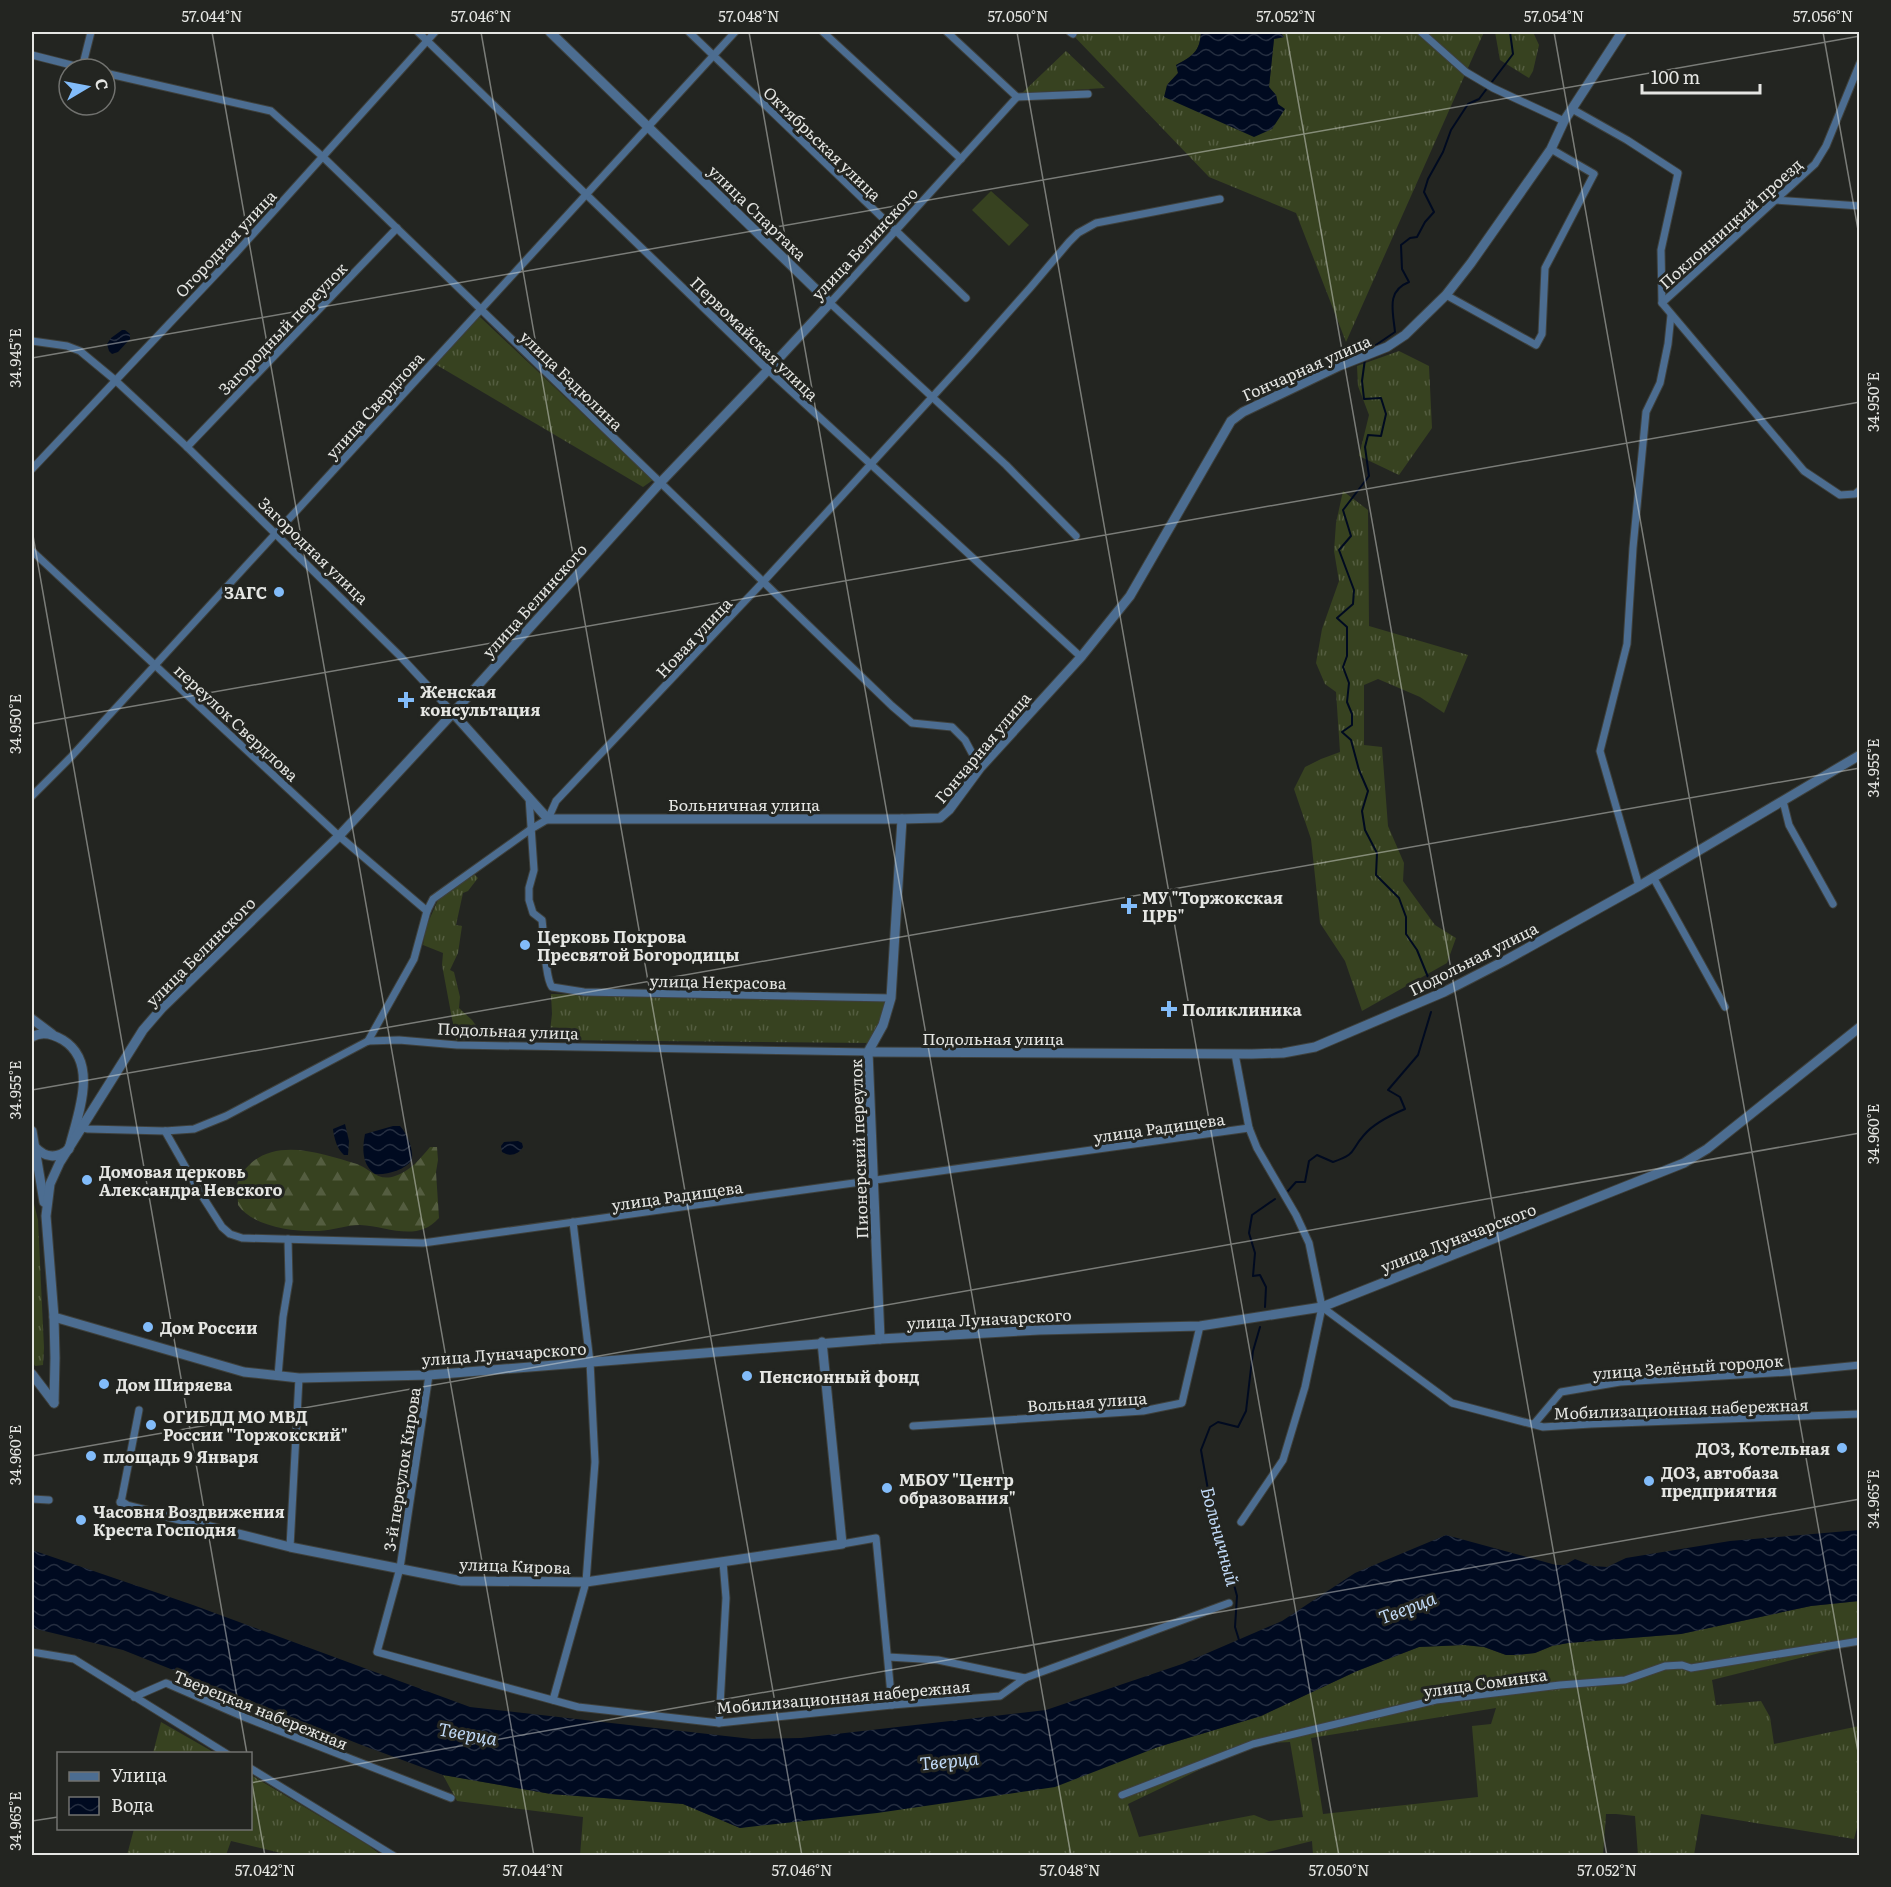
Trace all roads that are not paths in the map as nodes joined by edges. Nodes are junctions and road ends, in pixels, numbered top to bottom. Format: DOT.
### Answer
graph roads {
  1 [pos="91,32"];
  2 [pos="418,32"];
  3 [pos="435,32"];
  4 [pos="550,32"];
  5 [pos="689,32"];
  6 [pos="735,32"];
  7 [pos="823,32"];
  8 [pos="947,32"];
  9 [pos="1421,32"];
  10 [pos="1622,32"];
  11 [pos="428,40"];
  12 [pos="32,55"];
  13 [pos="713,56"];
  14 [pos="87,57"];
  15 [pos="57,61"];
  16 [pos="1860,63"];
  17 [pos="117,76"];
  18 [pos="1088,94"];
  19 [pos="1017,96"];
  20 [pos="1572,109"];
  21 [pos="1564,121"];
  22 [pos="648,126"];
  23 [pos="1551,149"];
  24 [pos="322,157"];
  25 [pos="960,159"];
  26 [pos="586,195"];
  27 [pos="1220,199"];
  28 [pos="1775,200"];
  29 [pos="1860,206"];
  30 [pos="397,228"];
  31 [pos="896,231"];
  32 [pos="1446,295"];
  33 [pos="966,298"];
  34 [pos="830,303"];
  35 [pos="1662,303"];
  36 [pos="480,310"];
  37 [pos="1671,315"];
  38 [pos="32,341"];
  39 [pos="768,370"];
  40 [pos="115,380"];
  41 [pos="932,396"];
  42 [pos="187,447"];
  43 [pos="870,465"];
  44 [pos="32,469"];
  45 [pos="660,483"];
  46 [pos="1860,490"];
  47 [pos="275,534"];
  48 [pos="1076,536"];
  49 [pos="32,551"];
  50 [pos="764,581"];
  51 [pos="1081,657"];
  52 [pos="156,664"];
  53 [pos="453,713"];
  54 [pos="1860,755"];
  55 [pos="980,768"];
  56 [pos="529,795"];
  57 [pos="32,796"];
  58 [pos="1783,801"];
  59 [pos="939,818"];
  60 [pos="548,819"];
  61 [pos="902,819"];
  62 [pos="531,829"];
  63 [pos="339,836"];
  64 [pos="1653,877"];
  65 [pos="1639,886"];
  66 [pos="1833,904"];
  67 [pos="427,911"];
  68 [pos="891,998"];
  69 [pos="1725,1007"];
  70 [pos="32,1019"];
  71 [pos="1860,1027"];
  72 [pos="54,1036"];
  73 [pos="32,1037"];
  74 [pos="368,1041"];
  75 [pos="868,1052"];
  76 [pos="1235,1054"];
  77 [pos="78,1127"];
  78 [pos="1249,1128"];
  79 [pos="32,1131"];
  80 [pos="165,1131"];
  81 [pos="34,1147"];
  82 [pos="69,1149"];
  83 [pos="873,1181"];
  84 [pos="46,1216"];
  85 [pos="573,1222"];
  86 [pos="288,1239"];
  87 [pos="1322,1307"];
  88 [pos="54,1317"];
  89 [pos="1200,1326"];
  90 [pos="880,1338"];
  91 [pos="822,1342"];
  92 [pos="590,1362"];
  93 [pos="1860,1365"];
  94 [pos="32,1374"];
  95 [pos="429,1375"];
  96 [pos="278,1376"];
  97 [pos="299,1378"];
  98 [pos="139,1410"];
  99 [pos="1860,1414"];
  100 [pos="1534,1424"];
  101 [pos="913,1426"];
  102 [pos="32,1499"];
  103 [pos="49,1500"];
  104 [pos="122,1502"];
  105 [pos="1241,1522"];
  106 [pos="842,1544"];
  107 [pos="290,1547"];
  108 [pos="723,1562"];
  109 [pos="400,1568"];
  110 [pos="586,1582"];
  111 [pos="1229,1603"];
  112 [pos="1860,1641"];
  113 [pos="32,1652"];
  114 [pos="377,1652"];
  115 [pos="888,1657"];
  116 [pos="1025,1678"];
  117 [pos="134,1696"];
  118 [pos="553,1700"];
  119 [pos="892,1705"];
  120 [pos="719,1723"];
  121 [pos="224,1752"];
  122 [pos="252,1769"];
  123 [pos="1122,1795"];
  124 [pos="451,1798"];
  125 [pos="394,1856"];
  1 -- 14 [label="street"];
  2 -- 11 [label="street, Первомайская улица"];
  3 -- 11 [label="street, Огородная улица"];
  4 -- 22 [label="street, улица Спартака"];
  5 -- 13 [label="street, Октябрьская улица"];
  6 -- 13 [label="street, улица Свердлова"];
  7 -- 25 [label="street"];
  8 -- 19 [label="street"];
  9 -- 21 [label="street"];
  10 -- 20 [label="street, Гончарная улица"];
  11 -- 24 [label="street, Огородная улица"];
  11 -- 26 [label="street, Первомайская улица"];
  12 -- 15 [label="street"];
  13 -- 22 [label="street, улица Свердлова"];
  13 -- 31 [label="street, Октябрьская улица"];
  16 -- 28 [label="street, Поклонницкий проезд"];
  17 -- 24 [label="street, улица Бадюлина"];
  18 -- 19 [label="street"];
  19 -- 25 [label="street, улица Белинского"];
  20 -- 21 [label="street, Гончарная улица"];
  20 -- 35 [label="street"];
  21 -- 23 [label="street, Гончарная улица"];
  22 -- 26 [label="street, улица Свердлова"];
  22 -- 34 [label="street, улица Спартака"];
  23 -- 32 [label="street, Гончарная улица"];
  23 -- 32 [label="street"];
  24 -- 30 [label="street, улица Бадюлина"];
  24 -- 40 [label="street, Огородная улица"];
  25 -- 31 [label="street, улица Белинского"];
  26 -- 36 [label="street, улица Свердлова"];
  26 -- 39 [label="street, Первомайская улица"];
  27 -- 41 [label="street, Новая улица"];
  28 -- 29 [label="street"];
  28 -- 35 [label="street, Поклонницкий проезд"];
  30 -- 36 [label="street, улица Бадюлина"];
  30 -- 42 [label="street, Загородный переулок"];
  31 -- 33 [label="street, Октябрьская улица"];
  31 -- 34 [label="street, улица Белинского"];
  32 -- 51 [label="street, Гончарная улица"];
  34 -- 39 [label="street, улица Белинского"];
  34 -- 41 [label="street, улица Спартака"];
  35 -- 37 [label="street"];
  36 -- 45 [label="street, улица Бадюлина"];
  36 -- 47 [label="street, улица Свердлова"];
  37 -- 46 [label="street"];
  37 -- 65 [label="street"];
  38 -- 40 [label="street, Загородная улица"];
  39 -- 43 [label="street, Первомайская улица"];
  39 -- 45 [label="street, улица Белинского"];
  40 -- 42 [label="street, Загородная улица"];
  40 -- 44 [label="street, Огородная улица"];
  41 -- 43 [label="street, Новая улица"];
  41 -- 48 [label="street, улица Спартака"];
  42 -- 47 [label="street, Загородная улица"];
  43 -- 50 [label="street, Новая улица"];
  43 -- 51 [label="street, Первомайская улица"];
  45 -- 50 [label="street, улица Бадюлина"];
  45 -- 53 [label="street, улица Белинского"];
  47 -- 52 [label="street, улица Свердлова"];
  47 -- 53 [label="street, Загородная улица"];
  49 -- 52 [label="street, переулок Свердлова"];
  50 -- 55 [label="street, улица Бадюлина"];
  50 -- 60 [label="street, Новая улица"];
  51 -- 55 [label="street, Гончарная улица"];
  52 -- 57 [label="street, улица Свердлова"];
  52 -- 63 [label="street, переулок Свердлова"];
  53 -- 56 [label="street, Загородная улица"];
  53 -- 63 [label="street, улица Белинского"];
  54 -- 58 [label="street, Подольная улица"];
  55 -- 59 [label="street, Гончарная улица"];
  56 -- 60 [label="street, Загородная улица"];
  56 -- 62 [label="street"];
  58 -- 64 [label="street, Подольная улица"];
  58 -- 66 [label="street"];
  59 -- 61 [label="street, Больничная улица"];
  60 -- 61 [label="street, Больничная улица"];
  60 -- 62 [label="street, Новая улица"];
  61 -- 68 [label="street, Пионерский переулок"];
  62 -- 67 [label="street, Новая улица"];
  62 -- 68 [label="street, улица Некрасова"];
  63 -- 67 [label="street, переулок Свердлова"];
  63 -- 77 [label="street, улица Белинского"];
  64 -- 65 [label="street, Подольная улица"];
  64 -- 69 [label="street"];
  65 -- 76 [label="street, Подольная улица"];
  67 -- 74 [label="street, Новая улица"];
  68 -- 75 [label="street, Пионерский переулок"];
  70 -- 72 [label="street"];
  71 -- 87 [label="street, улица Луначарского"];
  72 -- 73 [label="street"];
  72 -- 77 [label="street"];
  74 -- 75 [label="street, Подольная улица"];
  74 -- 80 [label="street, Подольная улица"];
  75 -- 76 [label="street, Подольная улица"];
  75 -- 83 [label="street, Пионерский переулок"];
  76 -- 78 [label="street"];
  77 -- 80 [label="street, Подольная улица"];
  77 -- 82 [label="street, улица Белинского"];
  78 -- 83 [label="street, улица Радищева"];
  78 -- 87 [label="street"];
  79 -- 81 [label="street"];
  80 -- 86 [label="street, улица Радищева"];
  81 -- 82 [label="street"];
  81 -- 84 [label="street"];
  82 -- 84 [label="street, улица Белинского"];
  83 -- 85 [label="street, улица Радищева"];
  83 -- 90 [label="street, Пионерский переулок"];
  84 -- 88 [label="street"];
  85 -- 86 [label="street, улица Радищева"];
  85 -- 92 [label="street"];
  86 -- 96 [label="street"];
  87 -- 89 [label="street, улица Луначарского"];
  87 -- 100 [label="street, Мобилизационная набережная"];
  87 -- 105 [label="street"];
  88 -- 94 [label="street"];
  88 -- 96 [label="street, улица Луначарского"];
  89 -- 90 [label="street, улица Луначарского"];
  89 -- 101 [label="street, Вольная улица"];
  90 -- 91 [label="street, улица Луначарского"];
  91 -- 92 [label="street, улица Луначарского"];
  91 -- 106 [label="street"];
  92 -- 95 [label="street, улица Луначарского"];
  92 -- 110 [label="street"];
  93 -- 100 [label="street, улица Зелёный городок"];
  95 -- 97 [label="street, улица Луначарского"];
  95 -- 109 [label="street, 3-й переулок Кирова"];
  96 -- 97 [label="street, улица Луначарского"];
  97 -- 107 [label="street"];
  98 -- 104 [label="street"];
  99 -- 100 [label="street, Мобилизационная набережная"];
  102 -- 103 [label="street"];
  104 -- 107 [label="street, улица Кирова"];
  106 -- 108 [label="street, улица Кирова"];
  106 -- 115 [label="street"];
  107 -- 109 [label="street, улица Кирова"];
  108 -- 110 [label="street, улица Кирова"];
  108 -- 120 [label="street"];
  109 -- 110 [label="street, улица Кирова"];
  109 -- 114 [label="street, 3-й переулок Кирова"];
  110 -- 118 [label="street"];
  111 -- 116 [label="street, Мобилизационная набережная"];
  112 -- 123 [label="street, улица Соминка"];
  113 -- 117 [label="street"];
  114 -- 118 [label="street, Мобилизационная набережная"];
  115 -- 116 [label="street"];
  115 -- 119 [label="street"];
  116 -- 119 [label="street, Мобилизационная набережная"];
  117 -- 121 [label="street"];
  117 -- 124 [label="street, Тверецкая набережная"];
  118 -- 120 [label="street, Мобилизационная набережная"];
  119 -- 120 [label="street, Мобилизационная набережная"];
  122 -- 125 [label="street"];
}
